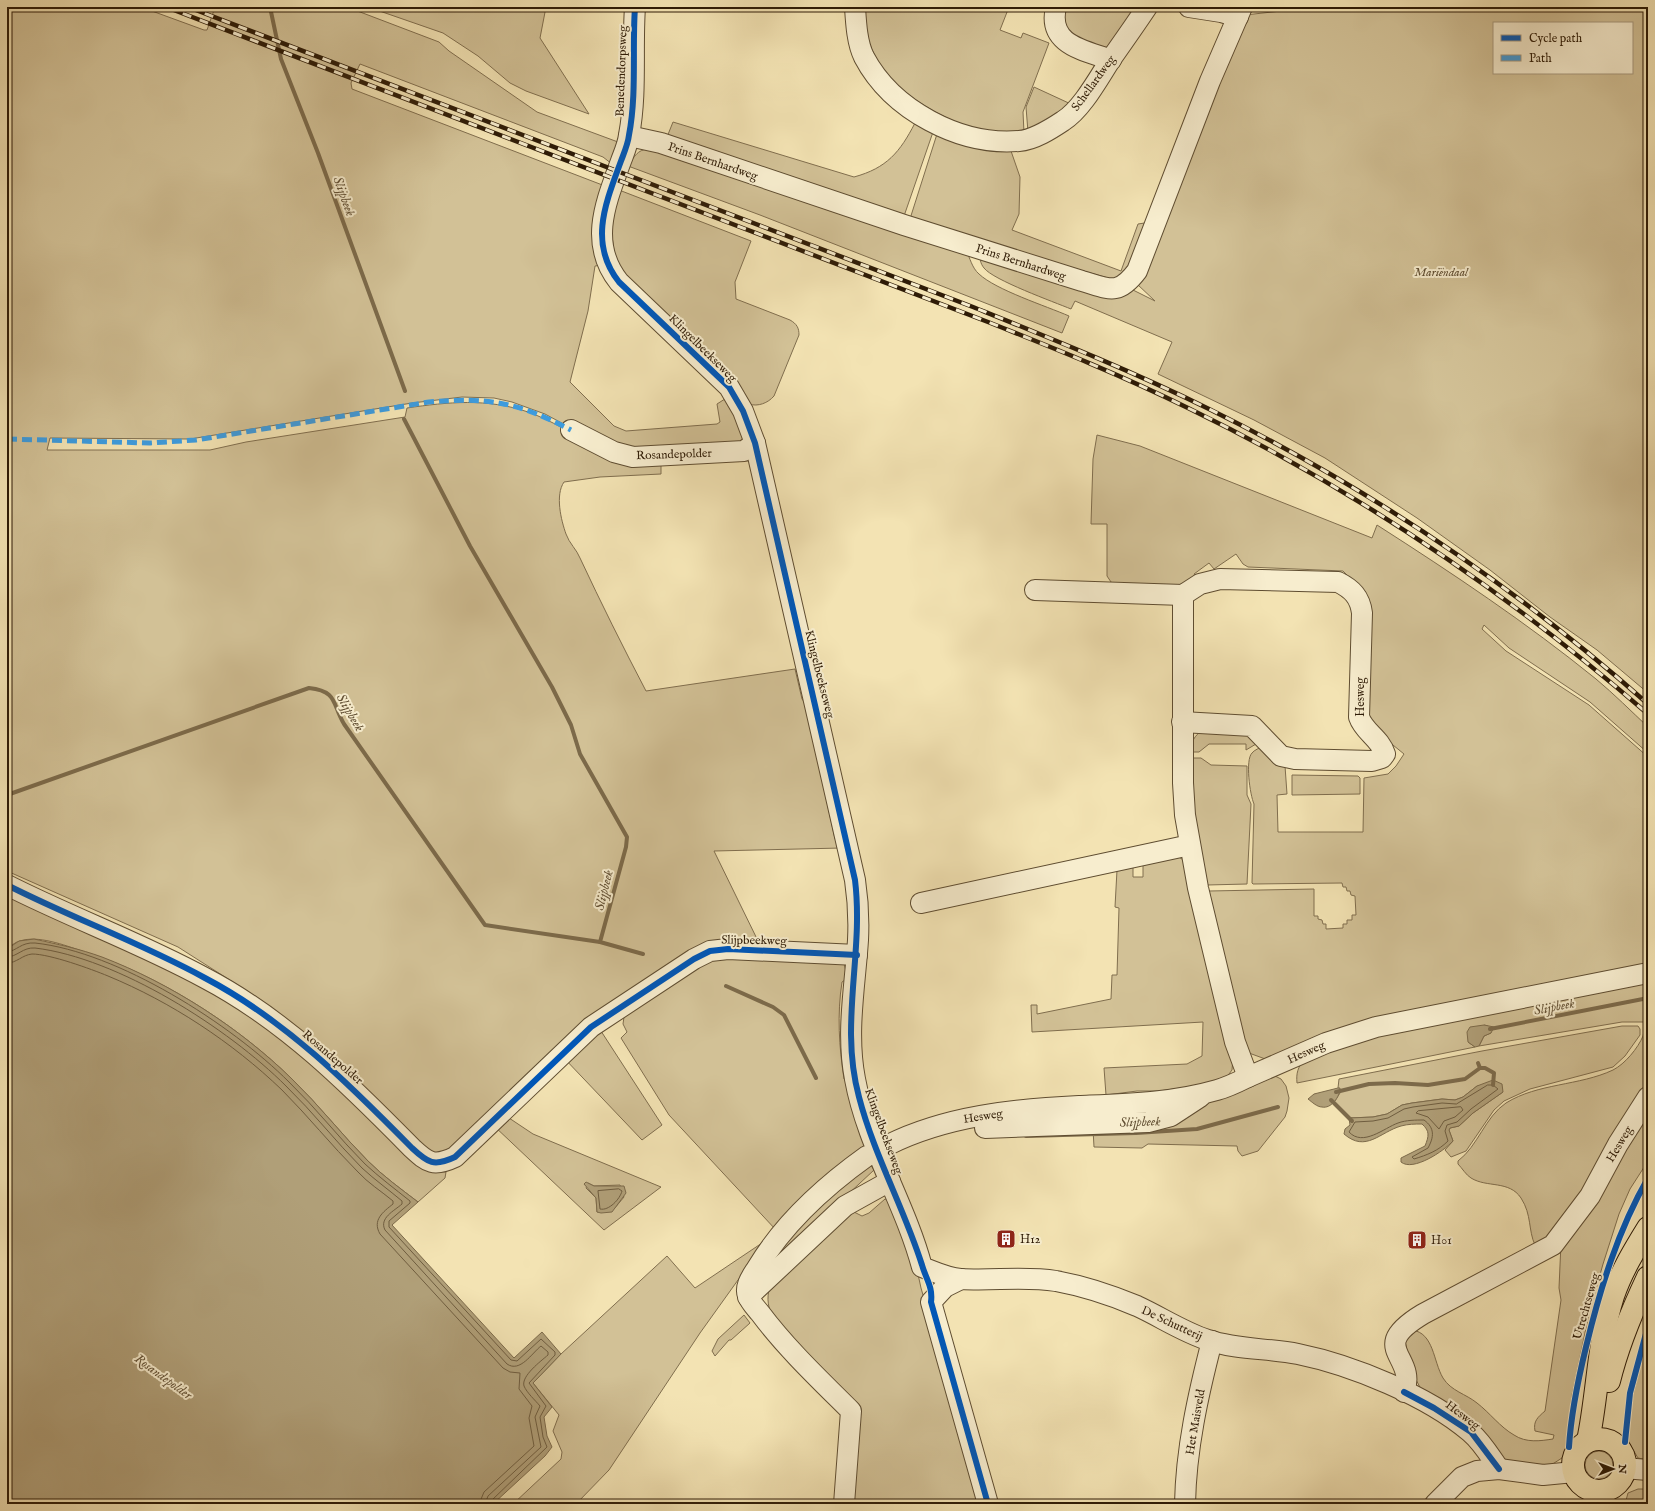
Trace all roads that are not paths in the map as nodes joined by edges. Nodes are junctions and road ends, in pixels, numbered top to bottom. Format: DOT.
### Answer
graph roads {
  1 [pos="634,7"];
  2 [pos="855,7"];
  3 [pos="1056,7"];
  4 [pos="1147,7"];
  5 [pos="1189,7"];
  6 [pos="1240,12"];
  7 [pos="1111,60"];
  8 [pos="629,136"];
  9 [pos="571,430"];
  10 [pos="755,443"];
  11 [pos="1035,590"];
  12 [pos="1182,595"];
  13 [pos="1182,722"];
  14 [pos="1190,844"];
  15 [pos="7,885"];
  16 [pos="921,903"];
  17 [pos="856,955"];
  18 [pos="1648,973"];
  19 [pos="600,1021"];
  20 [pos="1248,1077"];
  21 [pos="1204,1094"];
  22 [pos="1648,1097"];
  23 [pos="888,1145"];
  24 [pos="880,1168"];
  25 [pos="1648,1228"];
  26 [pos="922,1267"];
  27 [pos="1648,1277"];
  28 [pos="961,1279"];
  29 [pos="748,1297"];
  30 [pos="1212,1342"];
  31 [pos="1404,1392"];
  32 [pos="1596,1440"];
  33 [pos="1499,1469"];
  34 [pos="1635,1469"];
  35 [pos="1574,1472"];
  36 [pos="1598,1497"];
  37 [pos="844,1504"];
  38 [pos="988,1504"];
  39 [pos="1185,1504"];
  40 [pos="1435,1504"];
  1 -- 8 [label="street, Benedendorpsweg"];
  2 -- 7 [label="street, Schellardweg"];
  3 -- 7 [label="street"];
  4 -- 7 [label="street, Schellardweg"];
  5 -- 6 [label="street"];
  6 -- 8 [label="street, Prins Bernhardweg"];
  8 -- 10 [label="street, Klingelbeekseweg"];
  9 -- 10 [label="street, Rosandepolder"];
  10 -- 17 [label="street, Klingelbeekseweg"];
  11 -- 12 [label="street"];
  12 -- 13 [label="street"];
  12 -- 13 [label="street, Hesweg"];
  13 -- 14 [label="street"];
  14 -- 16 [label="street"];
  14 -- 20 [label="street"];
  15 -- 19 [label="street, Rosandepolder"];
  17 -- 19 [label="street, Slijpbeekweg"];
  17 -- 24 [label="street, Klingelbeekseweg"];
  18 -- 20 [label="street, Hesweg"];
  20 -- 21 [label="street, Hesweg"];
  21 -- 23 [label="street, Hesweg"];
  21 -- 24 [label="street"];
  22 -- 31 [label="street, Hesweg"];
  24 -- 26 [label="street, Klingelbeekseweg"];
  24 -- 29 [label="street"];
  24 -- 29 [label="street"];
  25 -- 32 [label="main road, Utrechtseweg"];
  26 -- 28 [label="street, De Schutterij"];
  27 -- 32 [label="main road"];
  28 -- 30 [label="street, De Schutterij"];
  28 -- 38 [label="street, De Schutterij"];
  29 -- 37 [label="street"];
  30 -- 31 [label="street, De Schutterij"];
  30 -- 39 [label="street, Het Maisveld"];
  31 -- 33 [label="street, Hesweg"];
  32 -- 34 [label="main road"];
  32 -- 35 [label="main road"];
  33 -- 35 [label="street"];
  33 -- 40 [label="street"];
  34 -- 36 [label="main road"];
  35 -- 36 [label="main road"];
}
